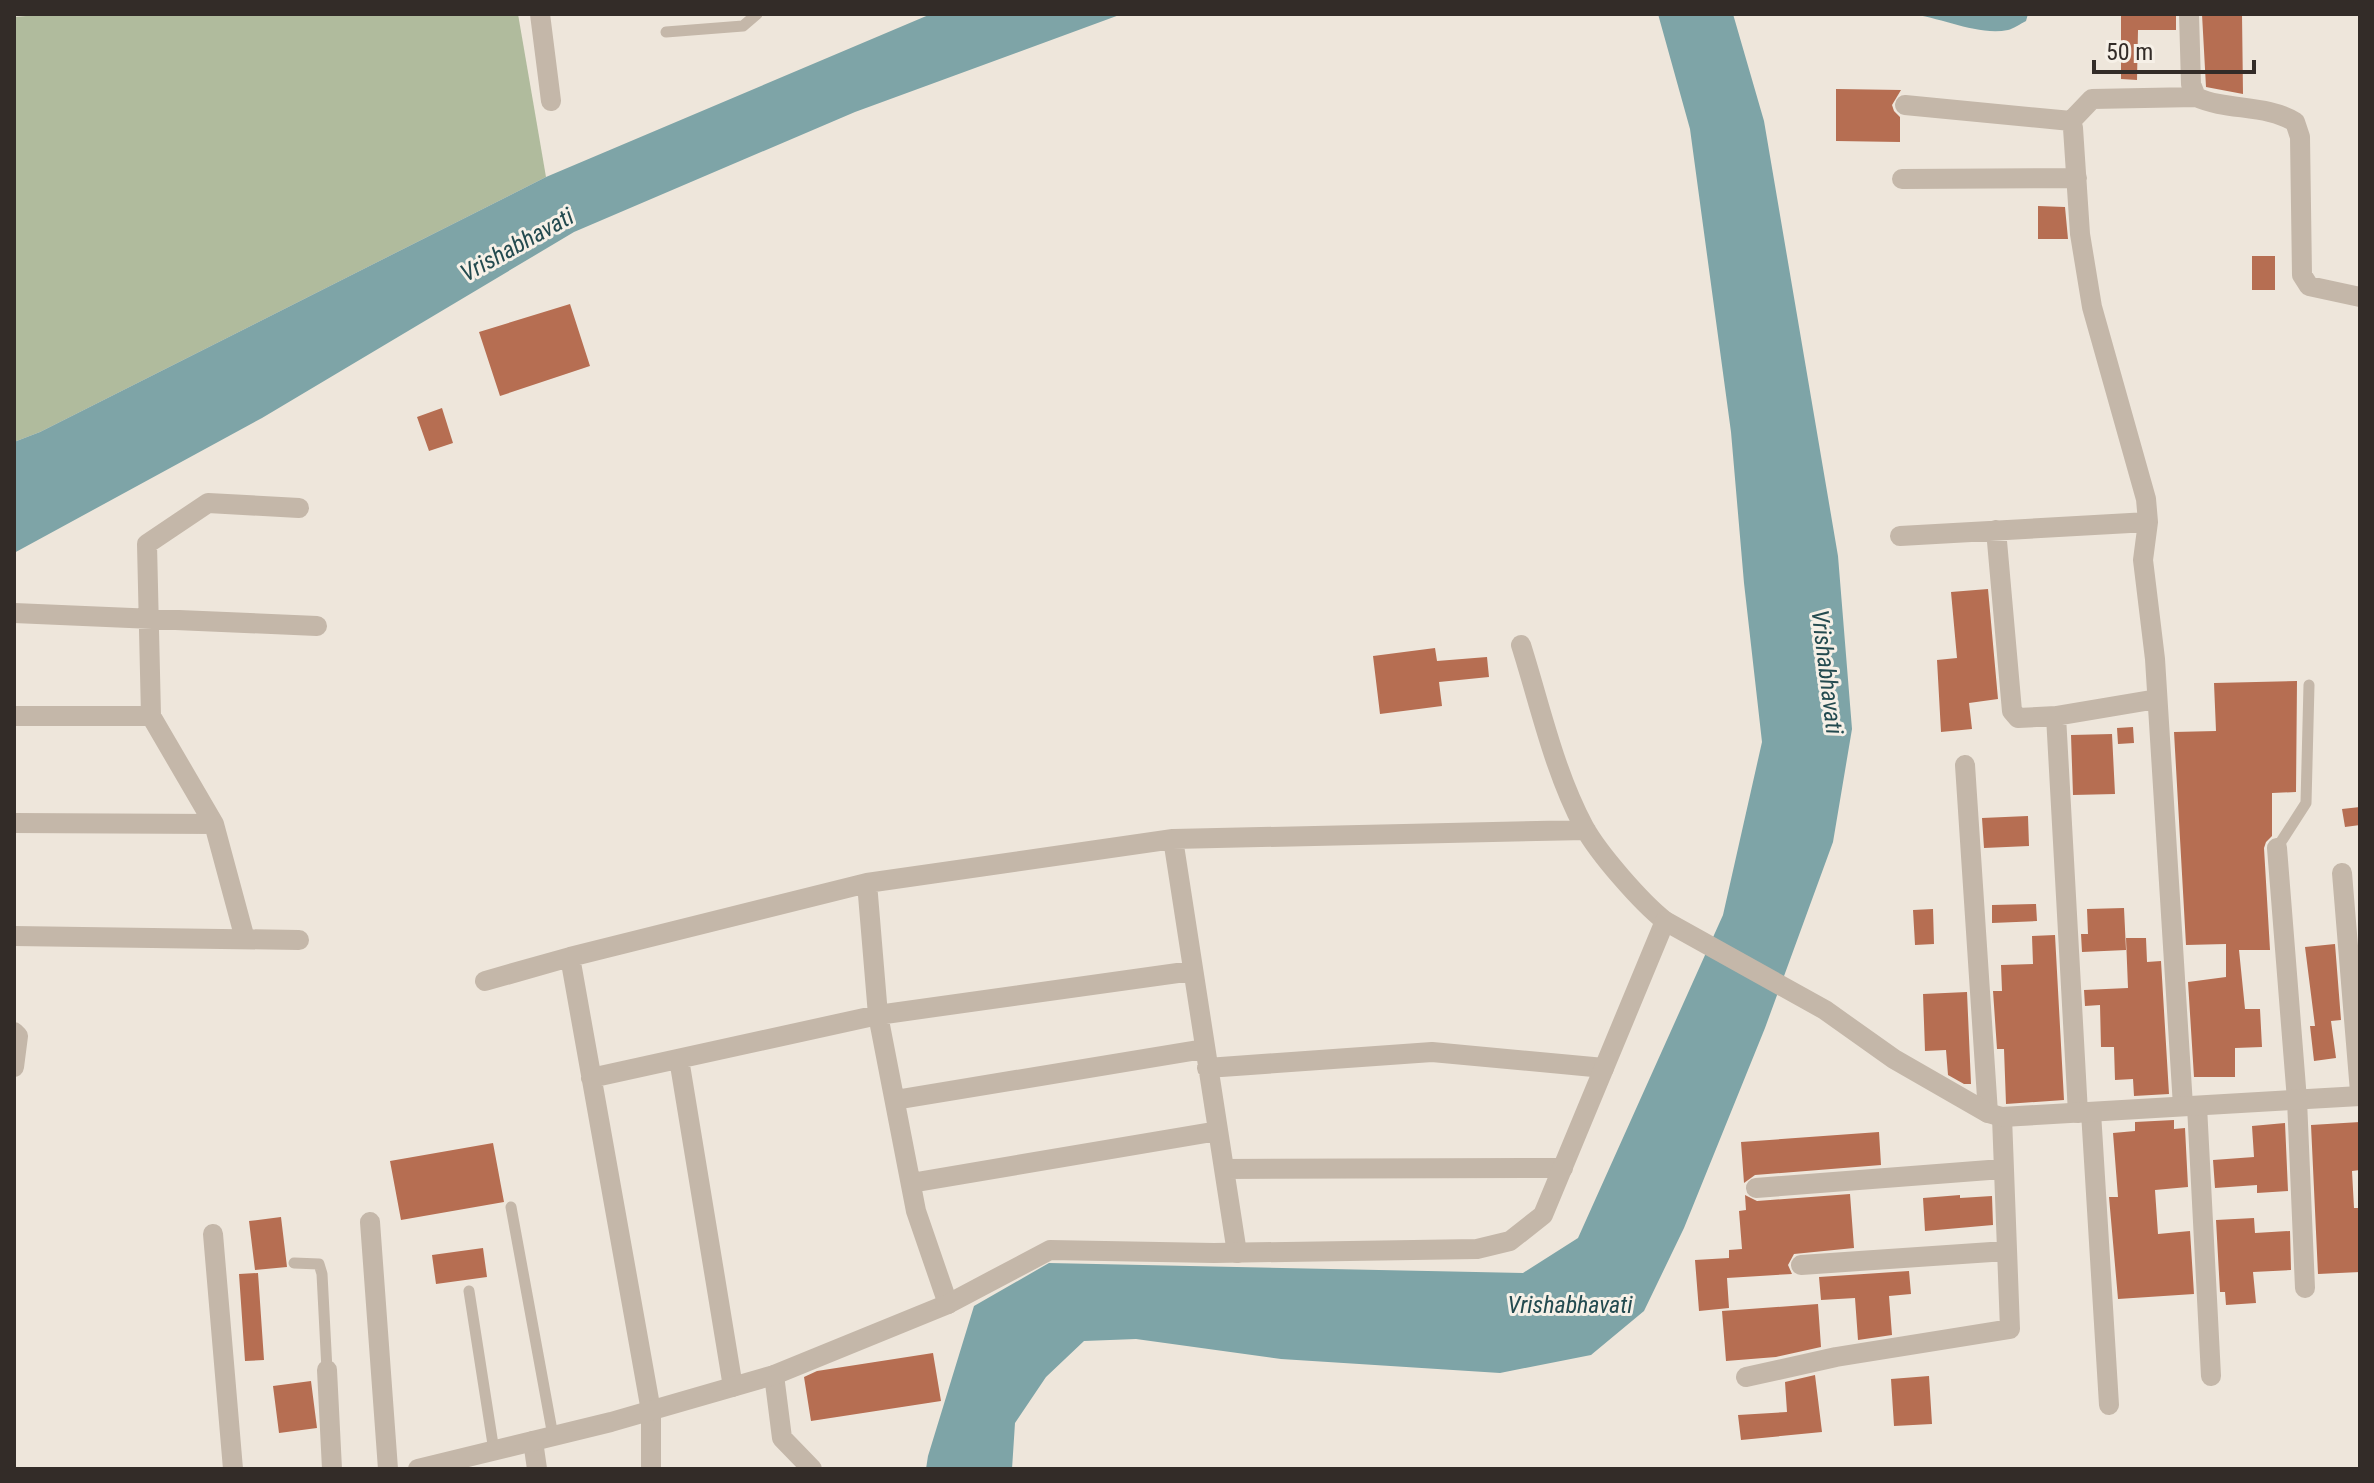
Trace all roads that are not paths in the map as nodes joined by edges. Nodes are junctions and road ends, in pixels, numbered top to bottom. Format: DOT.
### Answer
graph roads {
  1 [pos="540,14"];
  2 [pos="757,14"];
  3 [pos="2189,14"];
  4 [pos="666,32"];
  5 [pos="2196,97"];
  6 [pos="551,101"];
  7 [pos="1905,105"];
  8 [pos="2071,121"];
  9 [pos="2077,178"];
  10 [pos="1902,179"];
  11 [pos="2360,297"];
  12 [pos="299,508"];
  13 [pos="2148,522"];
  14 [pos="1996,530"];
  15 [pos="1900,536"];
  16 [pos="14,613"];
  17 [pos="148,618"];
  18 [pos="317,626"];
  19 [pos="1521,645"];
  20 [pos="2309,685"];
  21 [pos="2157,699"];
  22 [pos="14,716"];
  23 [pos="151,716"];
  24 [pos="2056,716"];
  25 [pos="1965,765"];
  26 [pos="14,823"];
  27 [pos="214,824"];
  28 [pos="1586,830"];
  29 [pos="1173,839"];
  30 [pos="2277,848"];
  31 [pos="2342,873"];
  32 [pos="867,883"];
  33 [pos="1670,924"];
  34 [pos="14,936"];
  35 [pos="245,939"];
  36 [pos="299,940"];
  37 [pos="570,957"];
  38 [pos="1192,971"];
  39 [pos="485,981"];
  40 [pos="878,1015"];
  41 [pos="14,1032"];
  42 [pos="1206,1058"];
  43 [pos="679,1059"];
  44 [pos="14,1067"];
  45 [pos="1604,1068"];
  46 [pos="591,1078"];
  47 [pos="2360,1094"];
  48 [pos="895,1100"];
  49 [pos="2297,1100"];
  50 [pos="2190,1106"];
  51 [pos="2084,1112"];
  52 [pos="1995,1115"];
  53 [pos="1218,1131"];
  54 [pos="1563,1168"];
  55 [pos="1224,1169"];
  56 [pos="2002,1169"];
  57 [pos="911,1183"];
  58 [pos="1756,1188"];
  59 [pos="511,1207"];
  60 [pos="370,1222"];
  61 [pos="213,1234"];
  62 [pos="2006,1251"];
  63 [pos="1237,1253"];
  64 [pos="294,1263"];
  65 [pos="1801,1265"];
  66 [pos="2305,1288"];
  67 [pos="469,1291"];
  68 [pos="948,1304"];
  69 [pos="327,1370"];
  70 [pos="774,1375"];
  71 [pos="2211,1376"];
  72 [pos="1746,1377"];
  73 [pos="733,1387"];
  74 [pos="2109,1405"];
  75 [pos="651,1411"];
  76 [pos="543,1439"];
  77 [pos="494,1451"];
  78 [pos="430,1468"];
  79 [pos="233,1469"];
  80 [pos="332,1469"];
  81 [pos="388,1469"];
  82 [pos="537,1469"];
  83 [pos="651,1469"];
  84 [pos="812,1469"];
  1 -- 6 [label="street"];
  2 -- 4 [label="lane"];
  3 -- 5 [label="street"];
  5 -- 8 [label="street"];
  5 -- 11 [label="street"];
  7 -- 8 [label="street"];
  8 -- 9 [label="street"];
  9 -- 10 [label="street"];
  9 -- 13 [label="street"];
  12 -- 17 [label="street"];
  13 -- 14 [label="street"];
  13 -- 21 [label="street"];
  14 -- 15 [label="street"];
  14 -- 24 [label="street"];
  16 -- 17 [label="street"];
  17 -- 18 [label="street"];
  17 -- 23 [label="street"];
  19 -- 28 [label="street"];
  20 -- 30 [label="lane"];
  21 -- 24 [label="street"];
  21 -- 50 [label="street"];
  22 -- 23 [label="street"];
  23 -- 27 [label="street"];
  24 -- 51 [label="street"];
  25 -- 52 [label="street"];
  26 -- 27 [label="street"];
  27 -- 35 [label="street"];
  28 -- 29 [label="street"];
  28 -- 33 [label="street"];
  29 -- 32 [label="street"];
  29 -- 38 [label="street"];
  30 -- 49 [label="street"];
  31 -- 47 [label="street"];
  32 -- 37 [label="street"];
  32 -- 40 [label="street"];
  33 -- 45 [label="street"];
  33 -- 52 [label="street"];
  34 -- 35 [label="street"];
  35 -- 36 [label="street"];
  37 -- 39 [label="street"];
  37 -- 46 [label="street"];
  38 -- 40 [label="street"];
  38 -- 42 [label="street"];
  40 -- 43 [label="street"];
  40 -- 48 [label="street"];
  41 -- 44 [label="street"];
  42 -- 45 [label="street"];
  42 -- 48 [label="street"];
  42 -- 53 [label="street"];
  43 -- 46 [label="street"];
  43 -- 73 [label="street"];
  45 -- 54 [label="street"];
  46 -- 75 [label="street"];
  47 -- 49 [label="street"];
  48 -- 57 [label="street"];
  49 -- 50 [label="street"];
  49 -- 66 [label="street"];
  50 -- 51 [label="street"];
  50 -- 71 [label="street"];
  51 -- 52 [label="street"];
  51 -- 74 [label="street"];
  52 -- 56 [label="street"];
  53 -- 55 [label="street"];
  53 -- 57 [label="street"];
  54 -- 55 [label="street"];
  54 -- 63 [label="street"];
  55 -- 63 [label="street"];
  56 -- 58 [label="street"];
  56 -- 62 [label="street"];
  57 -- 68 [label="street"];
  59 -- 76 [label="lane"];
  60 -- 81 [label="street"];
  61 -- 79 [label="street"];
  62 -- 65 [label="street"];
  62 -- 72 [label="street"];
  63 -- 68 [label="street"];
  64 -- 69 [label="lane"];
  67 -- 77 [label="lane"];
  68 -- 70 [label="street"];
  69 -- 80 [label="street"];
  70 -- 73 [label="street"];
  70 -- 84 [label="street"];
  73 -- 75 [label="street"];
  75 -- 76 [label="street"];
  75 -- 83 [label="street"];
  76 -- 77 [label="street"];
  76 -- 82 [label="street"];
  77 -- 78 [label="street"];
}
